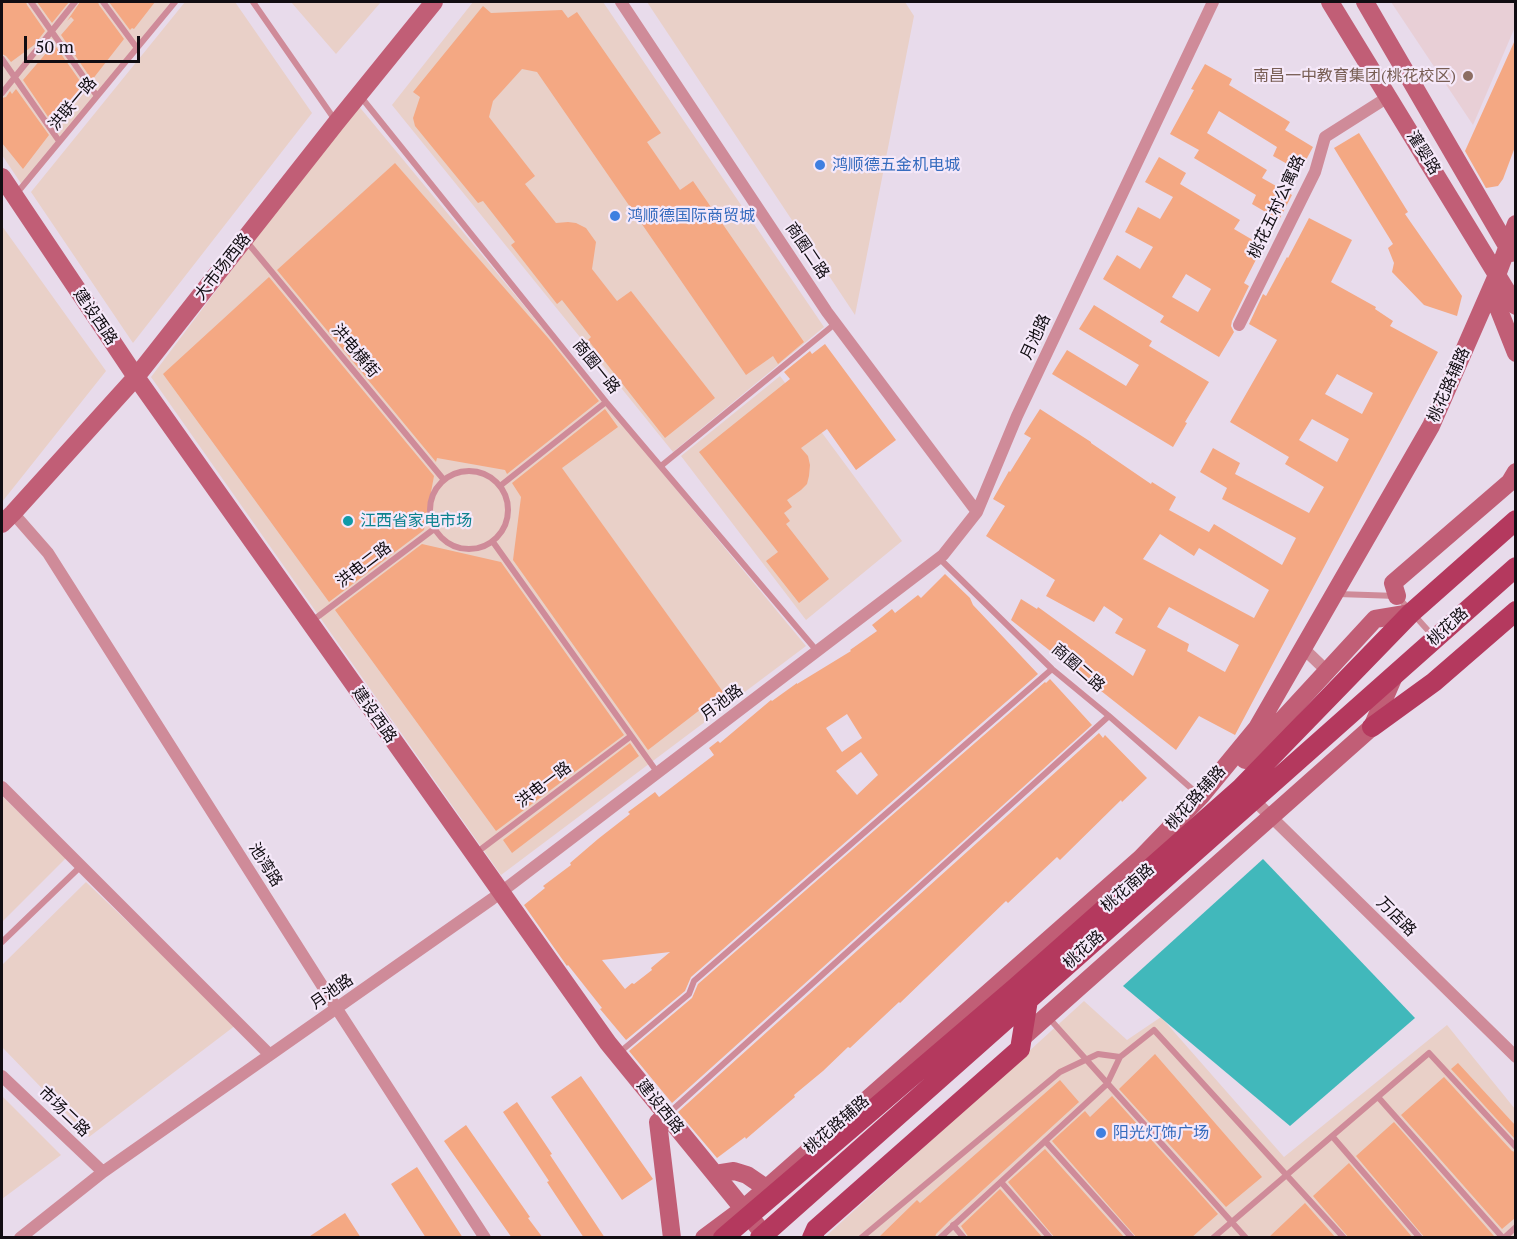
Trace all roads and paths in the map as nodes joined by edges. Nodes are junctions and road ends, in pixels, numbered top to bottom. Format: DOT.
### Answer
graph roads {
  1 [pos="31,2"];
  2 [pos="75,2"];
  3 [pos="103,2"];
  4 [pos="174,2"];
  5 [pos="254,2"];
  6 [pos="434,2"];
  7 [pos="621,2"];
  8 [pos="1213,2"];
  9 [pos="1330,2"];
  10 [pos="1365,2"];
  11 [pos="52,31"];
  12 [pos="137,48"];
  13 [pos="2,59"];
  14 [pos="14,77"];
  15 [pos="2,93"];
  16 [pos="359,95"];
  17 [pos="97,96"];
  18 [pos="1388,97"];
  19 [pos="336,123"];
  20 [pos="59,141"];
  21 [pos="2,177"];
  22 [pos="8,197"];
  23 [pos="1515,224"];
  24 [pos="245,239"];
  25 [pos="1511,253"];
  26 [pos="1494,282"];
  27 [pos="1515,306"];
  28 [pos="836,323"];
  29 [pos="1239,325"];
  30 [pos="1515,353"];
  31 [pos="132,382"];
  32 [pos="606,402"];
  33 [pos="661,466"];
  34 [pos="1515,472"];
  35 [pos="444,480"];
  36 [pos="501,486"];
  37 [pos="976,512"];
  38 [pos="7,518"];
  39 [pos="1515,520"];
  40 [pos="434,529"];
  41 [pos="493,542"];
  42 [pos="939,558"];
  43 [pos="1515,567"];
  44 [pos="1334,594"];
  45 [pos="1397,596"];
  46 [pos="1515,611"];
  47 [pos="1412,613"];
  48 [pos="309,623"];
  49 [pos="1435,639"];
  50 [pos="1303,648"];
  51 [pos="817,651"];
  52 [pos="1052,669"];
  53 [pos="1327,671"];
  54 [pos="1396,673"];
  55 [pos="1109,716"];
  56 [pos="1372,727"];
  57 [pos="631,736"];
  58 [pos="657,772"];
  59 [pos="2,787"];
  60 [pos="1201,796"];
  61 [pos="1254,800"];
  62 [pos="1271,817"];
  63 [pos="473,855"];
  64 [pos="81,866"];
  65 [pos="496,895"];
  66 [pos="2,942"];
  67 [pos="1021,994"];
  68 [pos="337,1009"];
  69 [pos="1047,1016"];
  70 [pos="1022,1038"];
  71 [pos="270,1055"];
  72 [pos="617,1055"];
  73 [pos="1120,1057"];
  74 [pos="1515,1058"];
  75 [pos="1085,1060"];
  76 [pos="2,1076"];
  77 [pos="1107,1084"];
  78 [pos="1378,1097"];
  79 [pos="662,1119"];
  80 [pos="1332,1136"];
  81 [pos="1045,1141"];
  82 [pos="1515,1148"];
  83 [pos="103,1172"];
  84 [pos="715,1174"];
  85 [pos="1287,1175"];
  86 [pos="1001,1182"];
  87 [pos="766,1188"];
  88 [pos="1232,1222"];
  89 [pos="953,1225"];
  90 [pos="751,1226"];
  91 [pos="1515,1227"];
  92 [pos="20,1238"];
  93 [pos="485,1238"];
  94 [pos="672,1238"];
  95 [pos="704,1238"];
  96 [pos="723,1238"];
  97 [pos="812,1238"];
  98 [pos="861,1238"];
  99 [pos="940,1238"];
  100 [pos="964,1238"];
  101 [pos="1050,1238"];
  102 [pos="1132,1238"];
  103 [pos="1213,1238"];
  104 [pos="1246,1238"];
  105 [pos="1344,1238"];
  106 [pos="1420,1238"];
  107 [pos="1503,1238"];
  1 -- 11 [label="lane"];
  2 -- 11 [label="lane"];
  3 -- 12 [label="lane"];
  4 -- 12 [label="lane, 洪联一路"];
  5 -- 19 [label="lane"];
  6 -- 16 [label="main road, 大市场西路"];
  7 -- 28 [label="street, 商圈二路"];
  8 -- 37 [label="street, 月池路"];
  9 -- 18 [label="main road, 灌婴路"];
  10 -- 25 [label="main road, 灌婴路"];
  11 -- 14 [label="lane"];
  11 -- 17 [label="lane"];
  12 -- 17 [label="lane, 洪联一路"];
  13 -- 14 [label="lane"];
  14 -- 15 [label="lane"];
  14 -- 20 [label="lane"];
  16 -- 19 [label="main road, 大市场西路"];
  16 -- 32 [label="lane, 商圈一路"];
  17 -- 20 [label="lane, 洪联一路"];
  18 -- 26 [label="main road, 灌婴路"];
  18 -- 29 [label="street, 桃花五村公寓路"];
  19 -- 24 [label="main road, 大市场西路"];
  20 -- 22 [label="lane, 洪联一路"];
  21 -- 22 [label="main road, 建设西路"];
  22 -- 31 [label="main road, 建设西路"];
  23 -- 25 [label="main road, 桃花路辅路"];
  24 -- 31 [label="main road, 大市场西路"];
  24 -- 35 [label="lane, 洪电横街"];
  25 -- 26 [label="main road, 桃花路辅路"];
  26 -- 27 [label="main road, 灌婴路"];
  26 -- 30 [label="main road"];
  26 -- 44 [label="main road, 桃花路辅路"];
  28 -- 33 [label="lane"];
  28 -- 37 [label="street, 商圈二路"];
  31 -- 38 [label="main road, 大市场西路"];
  31 -- 48 [label="main road, 建设西路"];
  31 -- 65 [label="main road, 建设西路"];
  32 -- 33 [label="lane, 商圈一路"];
  32 -- 36 [label="lane"];
  33 -- 51 [label="lane, 商圈一路"];
  34 -- 45 [label="main road"];
  35 -- 36 [label="lane"];
  35 -- 40 [label="lane"];
  36 -- 41 [label="lane"];
  37 -- 42 [label="street, 月池路"];
  38 -- 68 [label="street, 池湾路"];
  39 -- 47 [label="main road, 桃花南路"];
  40 -- 41 [label="lane"];
  40 -- 48 [label="lane, 洪电二路"];
  41 -- 57 [label="lane"];
  42 -- 51 [label="street, 月池路"];
  42 -- 52 [label="lane, 商圈二路"];
  43 -- 49 [label="main road, 桃花路"];
  44 -- 45 [label="lane"];
  44 -- 50 [label="main road, 桃花路辅路"];
  45 -- 47 [label="lane"];
  46 -- 56 [label="main road"];
  47 -- 49 [label="lane"];
  47 -- 53 [label="main road"];
  47 -- 67 [label="main road, 桃花南路"];
  48 -- 63 [label="main road, 建设西路"];
  49 -- 54 [label="main road, 桃花路"];
  50 -- 53 [label="street"];
  50 -- 60 [label="main road, 桃花路辅路"];
  51 -- 58 [label="street, 月池路"];
  52 -- 55 [label="lane, 商圈二路"];
  52 -- 72 [label="lane"];
  53 -- 67 [label="main road"];
  54 -- 56 [label="main road"];
  54 -- 61 [label="main road, 桃花路"];
  55 -- 60 [label="lane, 商圈二路"];
  55 -- 79 [label="lane"];
  56 -- 62 [label="main road"];
  57 -- 58 [label="lane"];
  57 -- 63 [label="lane, 洪电一路"];
  58 -- 65 [label="street, 月池路"];
  59 -- 64 [label="street"];
  60 -- 87 [label="main road, 桃花路辅路"];
  61 -- 62 [label="street, 万店路"];
  61 -- 67 [label="main road, 桃花路"];
  62 -- 69 [label="main road"];
  62 -- 74 [label="street, 万店路"];
  63 -- 65 [label="main road, 建设西路"];
  64 -- 66 [label="lane"];
  64 -- 71 [label="street"];
  65 -- 68 [label="street, 月池路"];
  65 -- 72 [label="main road, 建设西路"];
  65 -- 79 [label="main road, 建设西路"];
  67 -- 70 [label="main road"];
  67 -- 90 [label="main road, 桃花南路"];
  68 -- 71 [label="street, 月池路"];
  68 -- 93 [label="street, 池湾路"];
  69 -- 70 [label="main road"];
  69 -- 75 [label="lane"];
  70 -- 97 [label="main road"];
  71 -- 83 [label="street, 月池路"];
  72 -- 79 [label="main road, 建设西路"];
  73 -- 75 [label="lane"];
  73 -- 77 [label="lane"];
  73 -- 85 [label="lane"];
  75 -- 77 [label="lane"];
  75 -- 98 [label="lane"];
  76 -- 83 [label="street, 市场二路"];
  77 -- 81 [label="lane"];
  77 -- 88 [label="lane"];
  78 -- 80 [label="lane"];
  78 -- 82 [label="lane"];
  78 -- 107 [label="lane"];
  79 -- 84 [label="main road, 建设西路"];
  79 -- 90 [label="main road, 建设西路"];
  79 -- 94 [label="main road"];
  80 -- 85 [label="lane"];
  80 -- 106 [label="lane"];
  81 -- 86 [label="lane"];
  81 -- 102 [label="lane"];
  83 -- 92 [label="street, 月池路"];
  84 -- 87 [label="main road"];
  84 -- 90 [label="main road, 建设西路"];
  85 -- 88 [label="lane"];
  85 -- 105 [label="lane"];
  86 -- 89 [label="lane"];
  86 -- 101 [label="lane"];
  87 -- 90 [label="main road, 桃花路辅路"];
  88 -- 103 [label="lane"];
  88 -- 104 [label="lane"];
  89 -- 99 [label="lane"];
  89 -- 100 [label="lane"];
  90 -- 95 [label="main road, 桃花路辅路"];
  90 -- 96 [label="main road, 桃花南路"];
  91 -- 107 [label="lane"];
}
